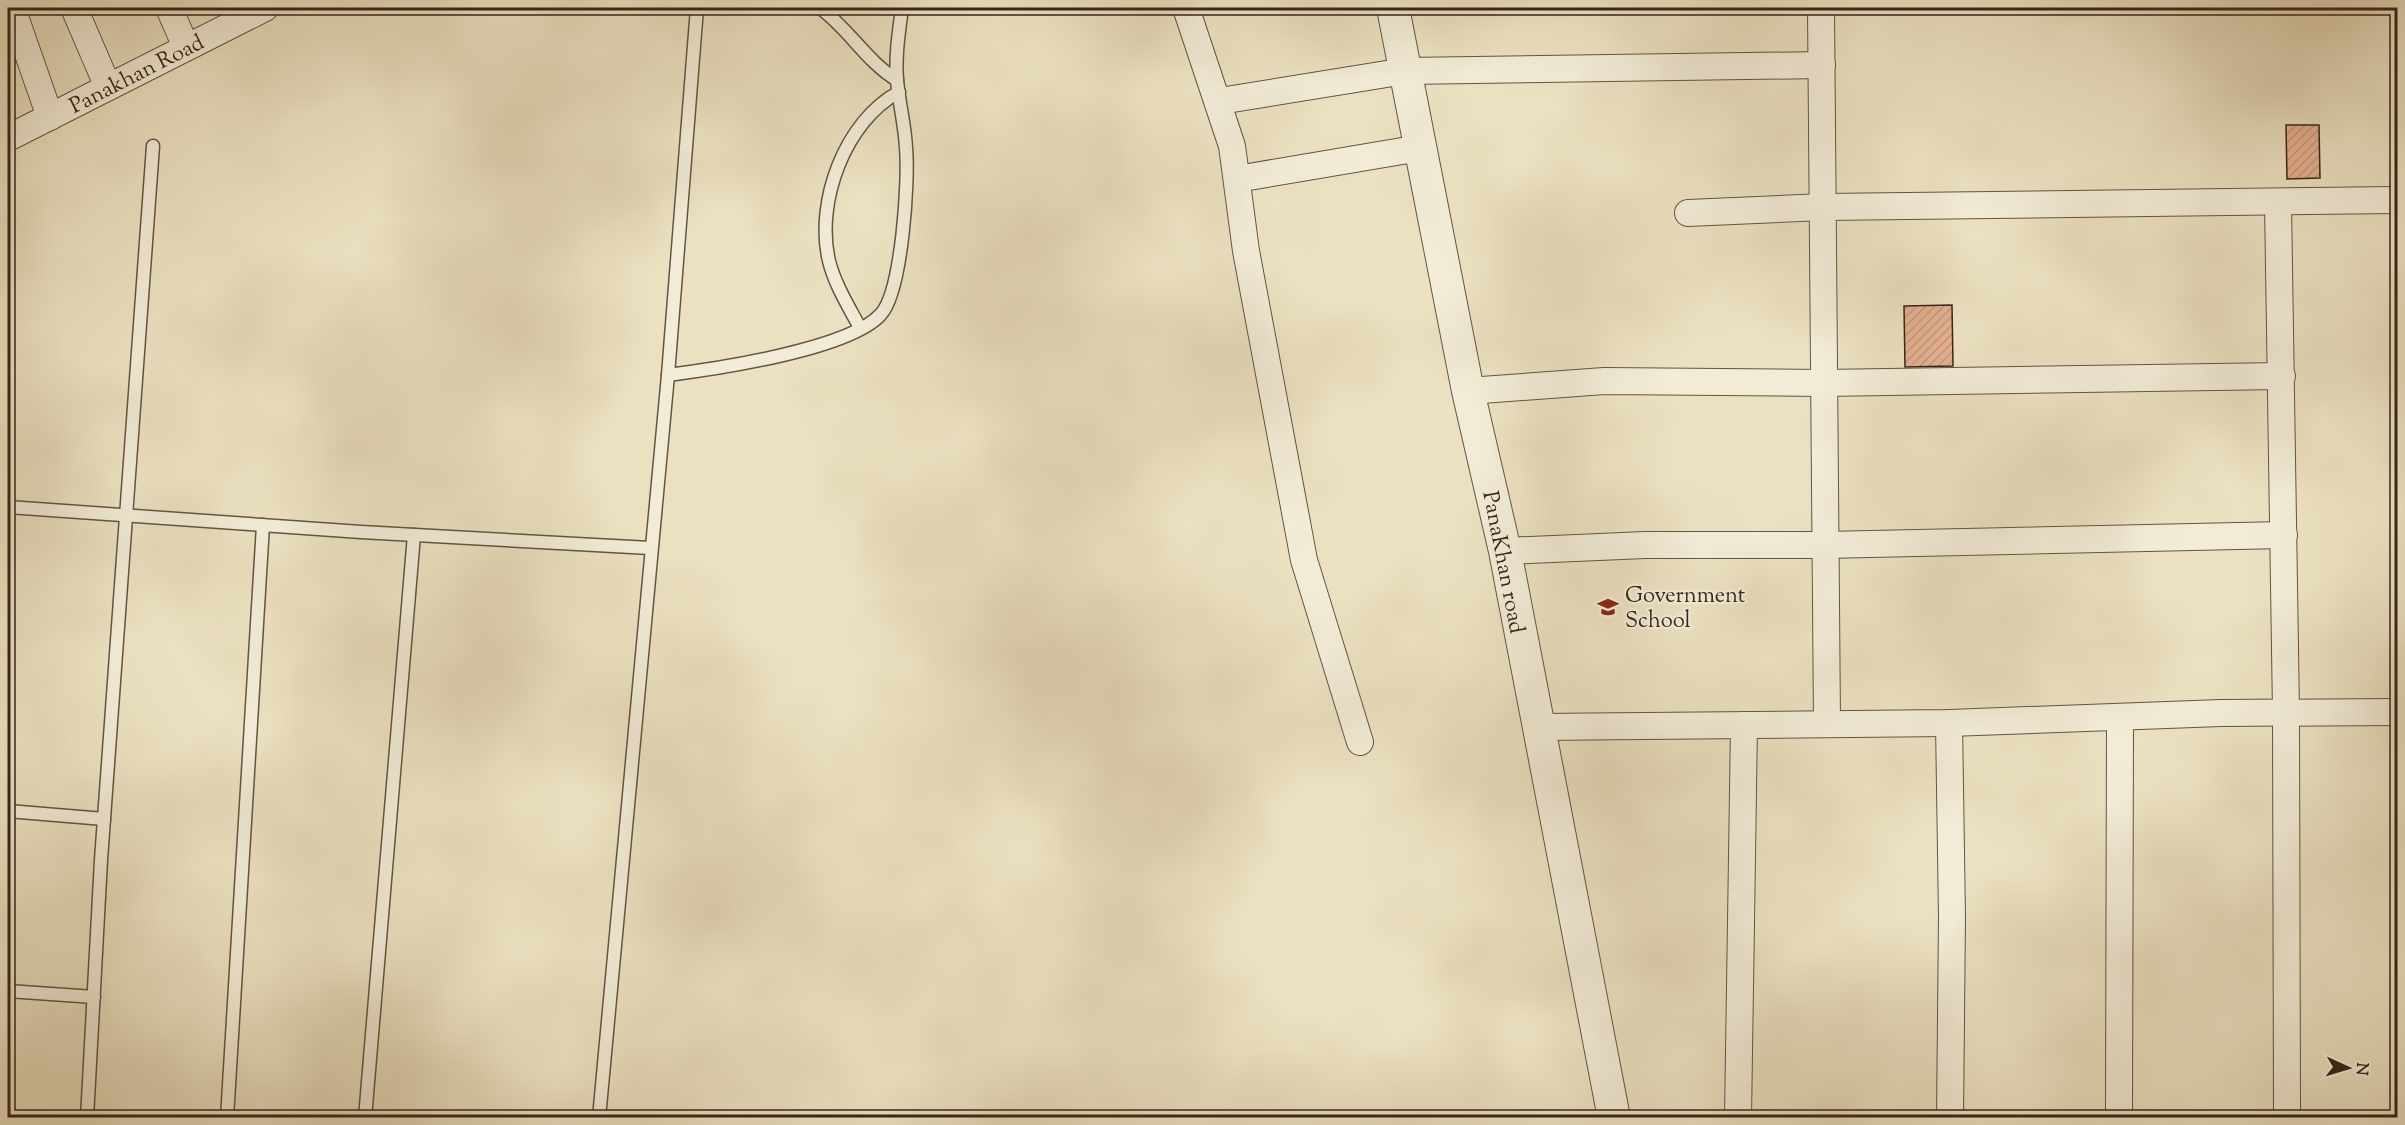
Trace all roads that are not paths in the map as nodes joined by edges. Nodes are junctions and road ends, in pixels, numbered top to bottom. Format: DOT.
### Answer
graph roads {
  1 [pos="12,8"];
  2 [pos="74,8"];
  3 [pos="169,8"];
  4 [pos="266,8"];
  5 [pos="697,8"];
  6 [pos="820,8"];
  7 [pos="902,8"];
  8 [pos="1186,8"];
  9 [pos="1393,8"];
  10 [pos="1821,8"];
  11 [pos="186,47"];
  12 [pos="1822,65"];
  13 [pos="1406,70"];
  14 [pos="898,86"];
  15 [pos="108,87"];
  16 [pos="1220,101"];
  17 [pos="50,117"];
  18 [pos="8,138"];
  19 [pos="153,146"];
  20 [pos="1420,148"];
  21 [pos="1237,179"];
  22 [pos="2397,200"];
  23 [pos="2278,202"];
  24 [pos="1824,207"];
  25 [pos="1688,213"];
  26 [pos="860,328"];
  27 [pos="668,375"];
  28 [pos="2282,376"];
  29 [pos="1823,383"];
  30 [pos="1468,391"];
  31 [pos="8,507"];
  32 [pos="127,516"];
  33 [pos="263,525"];
  34 [pos="414,535"];
  35 [pos="2284,535"];
  36 [pos="1824,545"];
  37 [pos="650,548"];
  38 [pos="1504,551"];
  39 [pos="2286,712"];
  40 [pos="2397,712"];
  41 [pos="2120,717"];
  42 [pos="1827,723"];
  43 [pos="1949,723"];
  44 [pos="1744,725"];
  45 [pos="1537,727"];
  46 [pos="1360,742"];
  47 [pos="8,811"];
  48 [pos="104,819"];
  49 [pos="8,991"];
  50 [pos="94,997"];
  51 [pos="87,1118"];
  52 [pos="227,1118"];
  53 [pos="365,1118"];
  54 [pos="599,1118"];
  55 [pos="1614,1118"];
  56 [pos="1738,1118"];
  57 [pos="1950,1118"];
  58 [pos="2119,1118"];
  59 [pos="2287,1118"];
  1 -- 17 [label="street"];
  2 -- 15 [label="street"];
  3 -- 11 [label="street"];
  4 -- 11 [label="street, Panakhan Road"];
  5 -- 27 [label="lane"];
  6 -- 14 [label="lane"];
  7 -- 14 [label="lane"];
  8 -- 16 [label="street"];
  9 -- 13 [label="street, PanaKhan road"];
  10 -- 12 [label="street"];
  11 -- 15 [label="street, Panakhan Road"];
  12 -- 13 [label="street"];
  12 -- 24 [label="street"];
  13 -- 16 [label="street"];
  13 -- 20 [label="street, PanaKhan road"];
  14 -- 26 [label="lane"];
  14 -- 26 [label="lane"];
  15 -- 17 [label="street, Panakhan Road"];
  16 -- 21 [label="street"];
  17 -- 18 [label="street, Panakhan Road"];
  19 -- 32 [label="lane"];
  20 -- 21 [label="street"];
  20 -- 30 [label="street, PanaKhan road"];
  21 -- 46 [label="street"];
  22 -- 23 [label="street"];
  23 -- 24 [label="street"];
  23 -- 28 [label="street"];
  24 -- 25 [label="street"];
  24 -- 29 [label="street"];
  26 -- 27 [label="lane"];
  27 -- 37 [label="lane"];
  28 -- 29 [label="street"];
  28 -- 35 [label="street"];
  29 -- 30 [label="street"];
  29 -- 36 [label="street"];
  30 -- 38 [label="street, PanaKhan road"];
  31 -- 32 [label="lane"];
  32 -- 33 [label="lane"];
  32 -- 48 [label="lane"];
  33 -- 34 [label="lane"];
  33 -- 52 [label="lane"];
  34 -- 37 [label="lane"];
  34 -- 53 [label="lane"];
  35 -- 36 [label="street"];
  35 -- 39 [label="street"];
  36 -- 38 [label="street"];
  36 -- 42 [label="street"];
  37 -- 54 [label="lane"];
  38 -- 45 [label="street, PanaKhan road"];
  39 -- 40 [label="street"];
  39 -- 41 [label="street"];
  39 -- 59 [label="street"];
  41 -- 43 [label="street"];
  41 -- 58 [label="street"];
  42 -- 43 [label="street"];
  42 -- 44 [label="street"];
  43 -- 57 [label="street"];
  44 -- 45 [label="street"];
  44 -- 56 [label="street"];
  45 -- 55 [label="street, PanaKhan road"];
  47 -- 48 [label="lane"];
  48 -- 50 [label="lane"];
  49 -- 50 [label="lane"];
  50 -- 51 [label="lane"];
}
